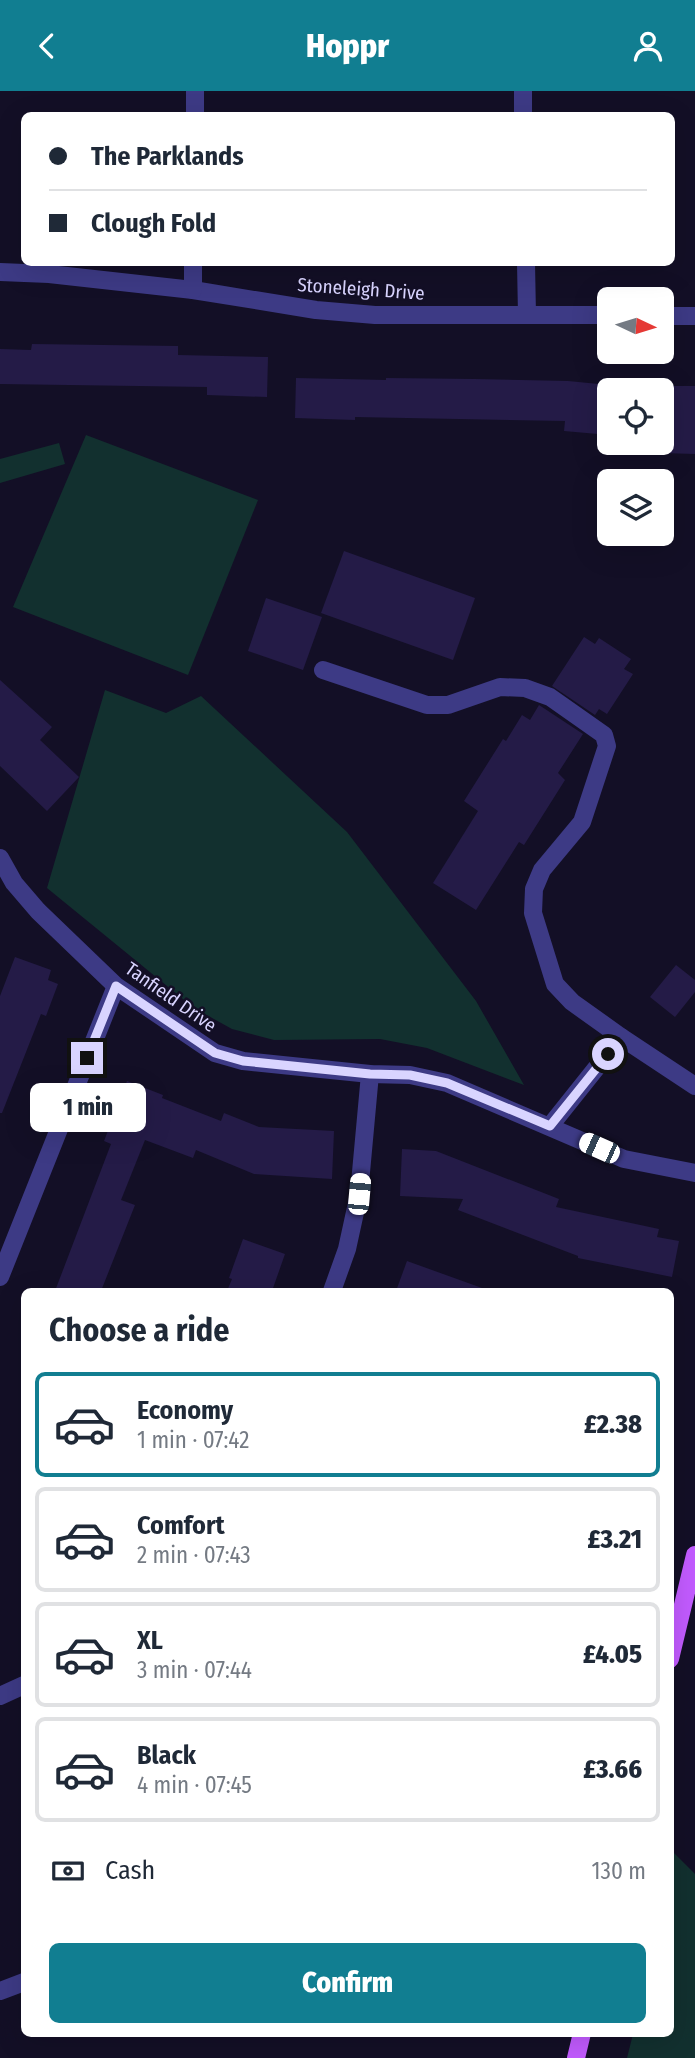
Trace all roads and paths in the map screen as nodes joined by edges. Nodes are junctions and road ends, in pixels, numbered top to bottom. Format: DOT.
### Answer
graph roads {
  1 [pos="195,91"];
  2 [pos="523,91"];
  3 [pos="195,112"];
  4 [pos="523,112"];
  5 [pos="193,266"];
  6 [pos="526,266"];
  7 [pos="0,272"];
  8 [pos="193,289"];
  9 [pos="527,315"];
  10 [pos="597,315"];
  11 [pos="674,316"];
  12 [pos="695,316"];
  13 [pos="323,670"];
  14 [pos="0,858"];
  15 [pos="116,986"];
  16 [pos="621,1038"];
  17 [pos="370,1074"];
  18 [pos="695,1086"];
  19 [pos="550,1126"];
  20 [pos="695,1173"];
  21 [pos="0,1277"];
  22 [pos="333,1288"];
  23 [pos="695,1555"];
  24 [pos="674,1642"];
  25 [pos="21,1686"];
  26 [pos="0,1696"];
  27 [pos="21,1983"];
  28 [pos="0,1991"];
  29 [pos="581,2037"];
  30 [pos="576,2058"];
  1 -- 3 [label="street"];
  2 -- 4 [label="street"];
  5 -- 8 [label="street"];
  6 -- 9 [label="street"];
  7 -- 8 [label="street, Stoneleigh Drive"];
  8 -- 9 [label="street, Stoneleigh Drive"];
  9 -- 10 [label="street, Stoneleigh Drive"];
  11 -- 12 [label="street"];
  13 -- 16 [label="street"];
  14 -- 15 [label="street, Tanfield Drive"];
  15 -- 17 [label="street, Tanfield Drive"];
  15 -- 21 [label="street"];
  16 -- 18 [label="street"];
  16 -- 19 [label="street"];
  17 -- 19 [label="street, Tanfield Drive"];
  17 -- 22 [label="street"];
  19 -- 20 [label="street, Tanfield Drive"];
  23 -- 24 [label="main road"];
  25 -- 26 [label="street"];
  27 -- 28 [label="street"];
  29 -- 30 [label="main road"];
}
